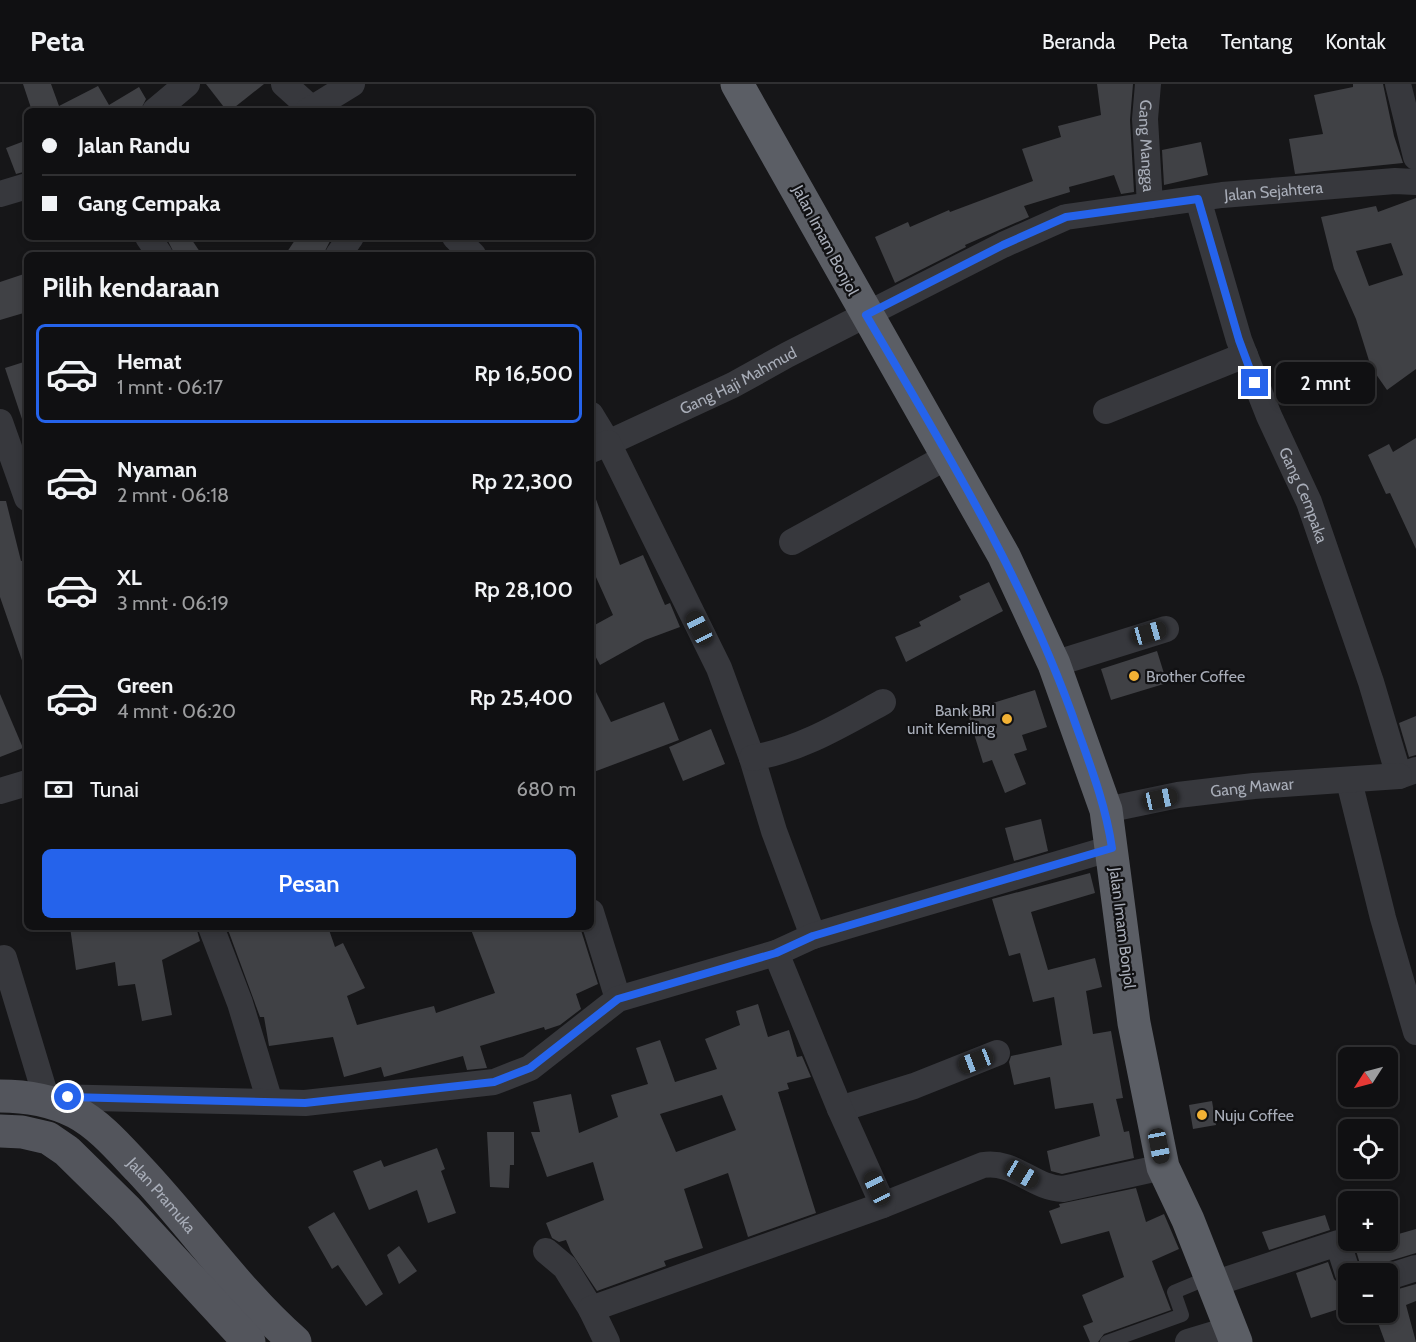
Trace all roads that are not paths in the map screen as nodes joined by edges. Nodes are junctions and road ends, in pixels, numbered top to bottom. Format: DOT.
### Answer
graph roads {
  1 [pos="284,84"];
  2 [pos="352,84"];
  3 [pos="737,84"];
  4 [pos="1148,84"];
  5 [pos="1398,84"];
  6 [pos="309,108"];
  7 [pos="314,108"];
  8 [pos="1416,157"];
  9 [pos="1416,182"];
  10 [pos="24,187"];
  11 [pos="0,194"];
  12 [pos="1198,199"];
  13 [pos="1150,205"];
  14 [pos="458,240"];
  15 [pos="470,252"];
  16 [pos="866,315"];
  17 [pos="1245,355"];
  18 [pos="1106,411"];
  19 [pos="0,422"];
  20 [pos="594,427"];
  21 [pos="599,446"];
  22 [pos="948,456"];
  23 [pos="24,488"];
  24 [pos="792,542"];
  25 [pos="1166,629"];
  26 [pos="1054,664"];
  27 [pos="883,702"];
  28 [pos="752,758"];
  29 [pos="1408,773"];
  30 [pos="1349,781"];
  31 [pos="24,784"];
  32 [pos="0,791"];
  33 [pos="1106,810"];
  34 [pos="1112,848"];
  35 [pos="594,922"];
  36 [pos="212,930"];
  37 [pos="813,936"];
  38 [pos="776,953"];
  39 [pos="4,958"];
  40 [pos="618,999"];
  41 [pos="1416,1032"];
  42 [pos="998,1053"];
  43 [pos="25,1096"];
  44 [pos="270,1102"];
  45 [pos="840,1109"];
  46 [pos="0,1131"];
  47 [pos="1163,1167"];
  48 [pos="883,1205"];
  49 [pos="546,1251"];
  50 [pos="1344,1263"];
  51 [pos="1416,1268"];
  52 [pos="1398,1274"];
  53 [pos="1211,1281"];
  54 [pos="243,1289"];
  55 [pos="216,1309"];
  56 [pos="591,1309"];
  57 [pos="1234,1335"];
  58 [pos="249,1342"];
  59 [pos="295,1342"];
  60 [pos="607,1342"];
  61 [pos="1107,1342"];
  62 [pos="1188,1342"];
  1 -- 6 [label="street"];
  2 -- 7 [label="street"];
  3 -- 16 [label="highway, Jalan Imam Bonjol"];
  4 -- 13 [label="street, Gang Mangga"];
  5 -- 8 [label="street"];
  9 -- 12 [label="street, Jalan Sejahtera"];
  10 -- 11 [label="street"];
  12 -- 13 [label="street, Jalan Sejahtera"];
  12 -- 17 [label="street, Gang Cempaka"];
  13 -- 16 [label="street, Jalan Sejahtera"];
  14 -- 15 [label="street"];
  16 -- 21 [label="street, Gang Haji Mahmud"];
  16 -- 22 [label="highway, Jalan Imam Bonjol"];
  17 -- 18 [label="street"];
  17 -- 29 [label="street, Gang Cempaka"];
  19 -- 23 [label="street"];
  20 -- 21 [label="street"];
  21 -- 28 [label="street"];
  22 -- 24 [label="street"];
  22 -- 26 [label="highway, Jalan Imam Bonjol"];
  25 -- 26 [label="street"];
  26 -- 33 [label="highway, Jalan Imam Bonjol"];
  27 -- 28 [label="street"];
  28 -- 37 [label="street"];
  29 -- 30 [label="street, Gang Mawar"];
  30 -- 33 [label="street, Gang Mawar"];
  30 -- 41 [label="street"];
  31 -- 32 [label="street"];
  33 -- 34 [label="highway, Jalan Imam Bonjol"];
  34 -- 37 [label="street"];
  34 -- 47 [label="highway, Jalan Imam Bonjol"];
  35 -- 40 [label="street"];
  36 -- 44 [label="street"];
  37 -- 38 [label="street"];
  38 -- 40 [label="street"];
  38 -- 45 [label="street"];
  39 -- 43 [label="street"];
  40 -- 44 [label="street"];
  42 -- 45 [label="street"];
  43 -- 44 [label="street"];
  43 -- 54 [label="main road, Jalan Pramuka"];
  45 -- 48 [label="street"];
  46 -- 55 [label="main road"];
  47 -- 48 [label="street"];
  47 -- 53 [label="highway, Jalan Imam Bonjol"];
  48 -- 56 [label="street"];
  49 -- 56 [label="street"];
  50 -- 53 [label="street"];
  51 -- 52 [label="street"];
  53 -- 57 [label="highway, Jalan Imam Bonjol"];
  53 -- 61 [label="lane"];
  54 -- 55 [label="main road"];
  54 -- 59 [label="main road, Jalan Pramuka"];
  55 -- 58 [label="main road"];
  56 -- 60 [label="street"];
  57 -- 62 [label="street"];
}
